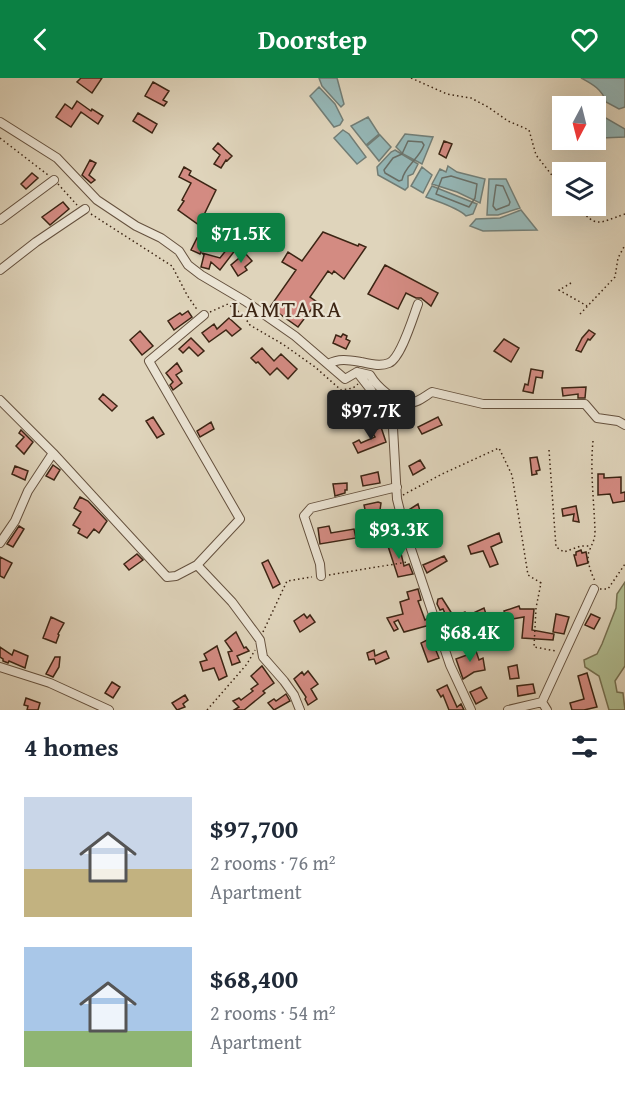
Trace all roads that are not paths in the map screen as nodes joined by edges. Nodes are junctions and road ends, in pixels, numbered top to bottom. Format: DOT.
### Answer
graph roads {
  1 [pos="0,122"];
  2 [pos="54,180"];
  3 [pos="85,209"];
  4 [pos="0,220"];
  5 [pos="0,270"];
  6 [pos="418,304"];
  7 [pos="204,315"];
  8 [pos="328,364"];
  9 [pos="357,372"];
  10 [pos="0,400"];
  11 [pos="625,425"];
  12 [pos="53,453"];
  13 [pos="396,487"];
  14 [pos="0,543"];
  15 [pos="197,565"];
  16 [pos="321,576"];
  17 [pos="598,589"];
  18 [pos="0,667"];
  19 [pos="545,706"];
  20 [pos="109,710"];
  21 [pos="300,710"];
  22 [pos="471,710"];
  23 [pos="508,710"];
  1 -- 8 [label="street"];
  2 -- 4 [label="street"];
  3 -- 5 [label="street"];
  6 -- 8 [label="street"];
  7 -- 15 [label="street"];
  8 -- 9 [label="street"];
  9 -- 11 [label="street"];
  9 -- 13 [label="street"];
  10 -- 12 [label="street"];
  12 -- 14 [label="street"];
  12 -- 15 [label="street"];
  13 -- 16 [label="street"];
  13 -- 22 [label="street"];
  15 -- 21 [label="street"];
  17 -- 19 [label="street"];
  18 -- 20 [label="street"];
  19 -- 23 [label="street"];
}
